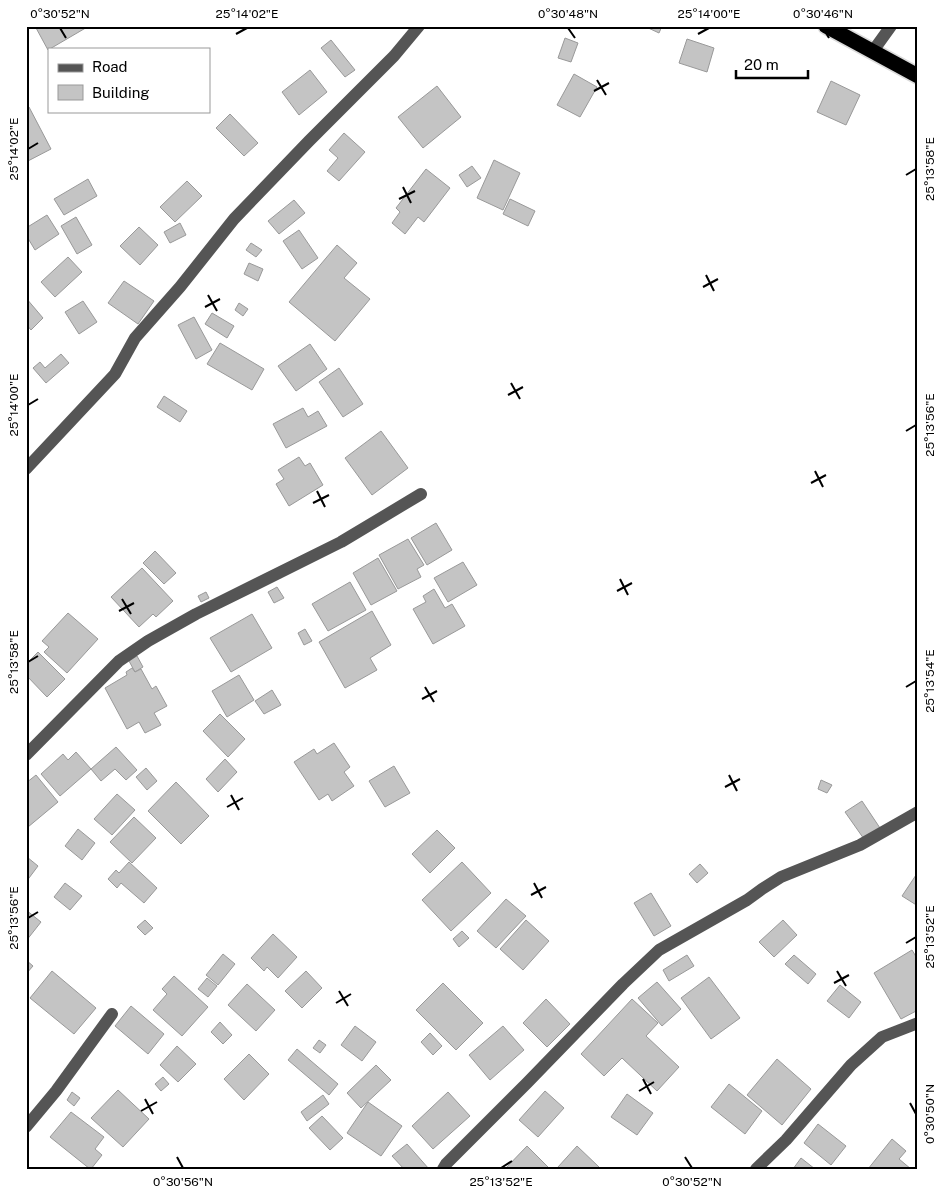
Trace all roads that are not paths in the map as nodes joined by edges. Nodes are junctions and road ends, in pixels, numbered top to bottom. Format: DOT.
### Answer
graph roads {
  1 [pos="419,26"];
  2 [pos="826,26"];
  3 [pos="891,26"];
  4 [pos="872,51"];
  5 [pos="918,76"];
  6 [pos="26,469"];
  7 [pos="421,494"];
  8 [pos="26,755"];
  9 [pos="918,812"];
  10 [pos="112,1014"];
  11 [pos="918,1024"];
  12 [pos="26,1127"];
  13 [pos="444,1169"];
  14 [pos="756,1169"];
  1 -- 6 [label="street"];
  2 -- 4 [label="highway"];
  3 -- 4 [label="street"];
  4 -- 5 [label="highway"];
  7 -- 8 [label="street"];
  9 -- 13 [label="street"];
  10 -- 12 [label="street"];
  11 -- 14 [label="street"];
}
